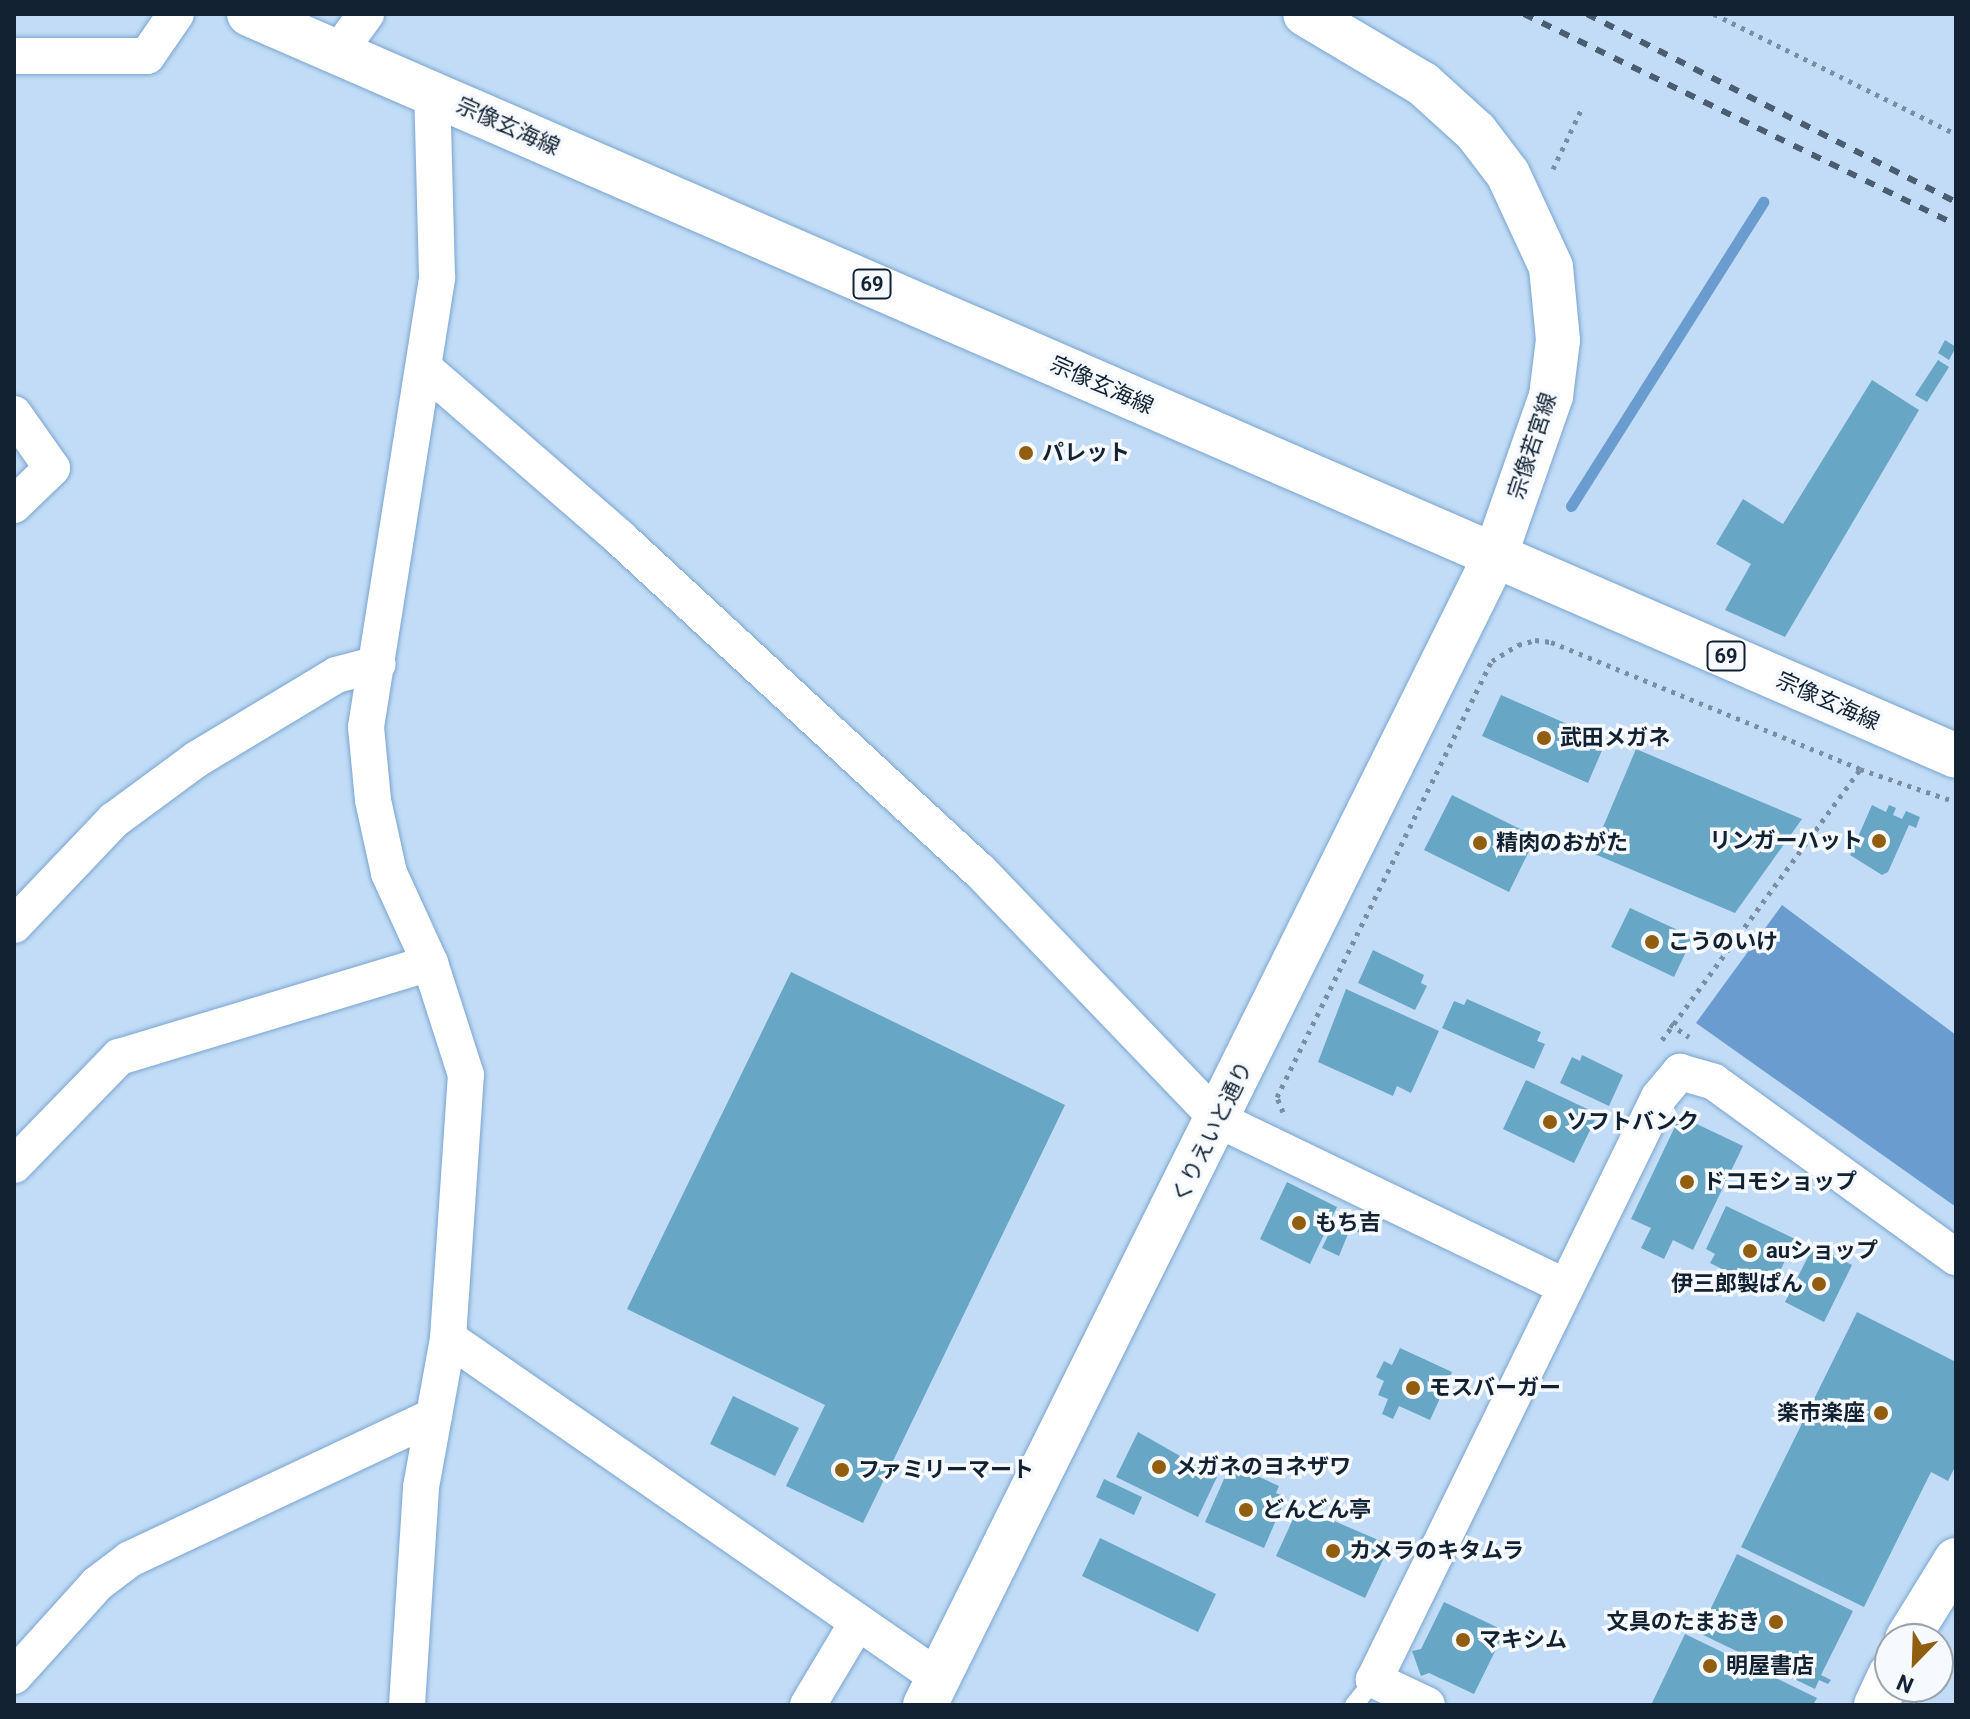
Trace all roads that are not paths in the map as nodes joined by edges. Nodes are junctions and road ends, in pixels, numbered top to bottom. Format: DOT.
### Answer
graph roads {
  1 [pos="176,14"];
  2 [pos="249,14"];
  3 [pos="366,14"];
  4 [pos="1316,19"];
  5 [pos="339,51"];
  6 [pos="14,56"];
  7 [pos="432,92"];
  8 [pos="424,368"];
  9 [pos="14,414"];
  10 [pos="14,505"];
  11 [pos="1495,556"];
  12 [pos="378,664"];
  13 [pos="1956,756"];
  14 [pos="14,925"];
  15 [pos="430,963"];
  16 [pos="1219,1120"];
  17 [pos="14,1165"];
  18 [pos="1956,1257"];
  19 [pos="1564,1286"];
  20 [pos="448,1338"];
  21 [pos="434,1416"];
  22 [pos="1956,1560"];
  23 [pos="857,1623"];
  24 [pos="1917,1623"];
  25 [pos="14,1676"];
  26 [pos="932,1691"];
  27 [pos="1364,1692"];
  28 [pos="399,1703"];
  29 [pos="808,1705"];
  30 [pos="1427,1705"];
  1 -- 6 [label="street"];
  2 -- 5 [label="main road, 宗像玄海線 / 69"];
  3 -- 5 [label="street"];
  4 -- 11 [label="main road, 宗像若宮線"];
  5 -- 7 [label="main road, 宗像玄海線 / 69"];
  7 -- 8 [label="street"];
  7 -- 11 [label="main road, 宗像玄海線 / 69"];
  8 -- 12 [label="street"];
  8 -- 16 [label="street"];
  9 -- 10 [label="street"];
  11 -- 13 [label="main road, 宗像玄海線 / 69"];
  11 -- 16 [label="main road, くりえいと通り"];
  12 -- 14 [label="street"];
  12 -- 15 [label="street"];
  15 -- 17 [label="street"];
  15 -- 20 [label="street"];
  16 -- 19 [label="street"];
  16 -- 26 [label="main road, くりえいと通り"];
  18 -- 19 [label="street"];
  19 -- 27 [label="street"];
  20 -- 21 [label="street"];
  20 -- 23 [label="street"];
  21 -- 25 [label="street"];
  21 -- 28 [label="street"];
  22 -- 24 [label="main road"];
  23 -- 26 [label="street"];
  23 -- 29 [label="street"];
  27 -- 30 [label="street"];
}
